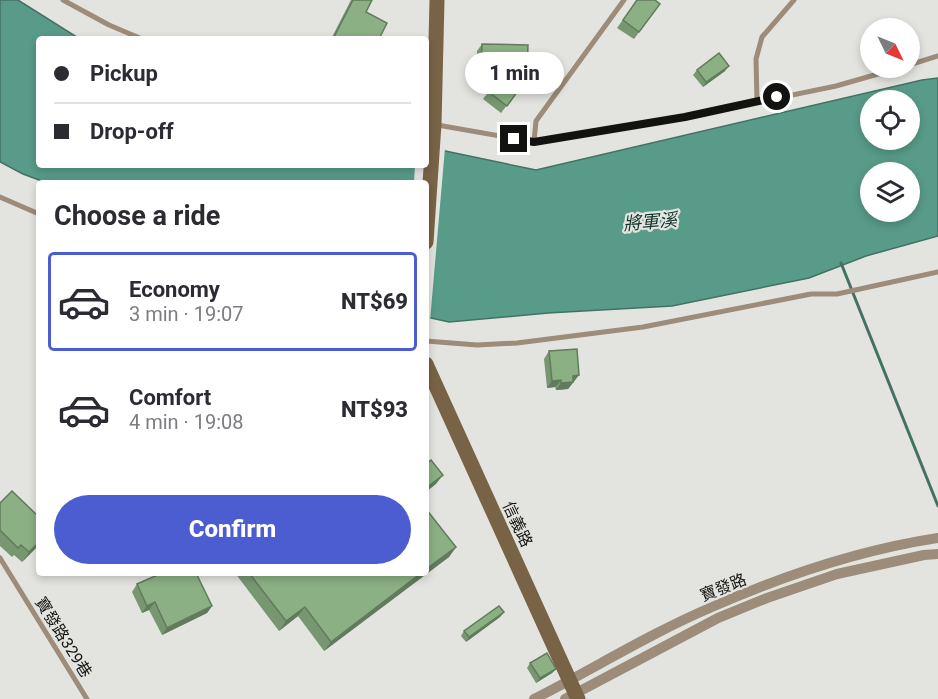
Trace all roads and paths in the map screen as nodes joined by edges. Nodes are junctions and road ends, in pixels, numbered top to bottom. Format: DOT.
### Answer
graph roads {
  1 [pos="63,0"];
  2 [pos="437,0"];
  3 [pos="624,0"];
  4 [pos="794,0"];
  5 [pos="135,36"];
  6 [pos="938,56"];
  7 [pos="920,62"];
  8 [pos="864,78"];
  9 [pos="757,101"];
  10 [pos="430,123"];
  11 [pos="534,142"];
  12 [pos="429,153"];
  13 [pos="0,197"];
  14 [pos="36,213"];
  15 [pos="938,272"];
  16 [pos="429,340"];
  17 [pos="429,371"];
  18 [pos="938,538"];
  19 [pos="938,554"];
  20 [pos="0,558"];
  21 [pos="572,693"];
  22 [pos="87,699"];
  23 [pos="534,699"];
  1 -- 5 [label="lane"];
  2 -- 10 [label="street"];
  3 -- 11 [label="lane"];
  4 -- 9 [label="lane"];
  6 -- 7 [label="lane"];
  8 -- 9 [label="lane"];
  9 -- 11 [label="lane"];
  10 -- 11 [label="lane"];
  10 -- 12 [label="street"];
  13 -- 14 [label="lane"];
  15 -- 16 [label="lane"];
  17 -- 21 [label="street, 信義路"];
  18 -- 21 [label="street, 寶發路"];
  19 -- 21 [label="street, 寶發路"];
  20 -- 22 [label="lane, 寶發路329巷"];
  21 -- 23 [label="street, 寶發路"];
}
